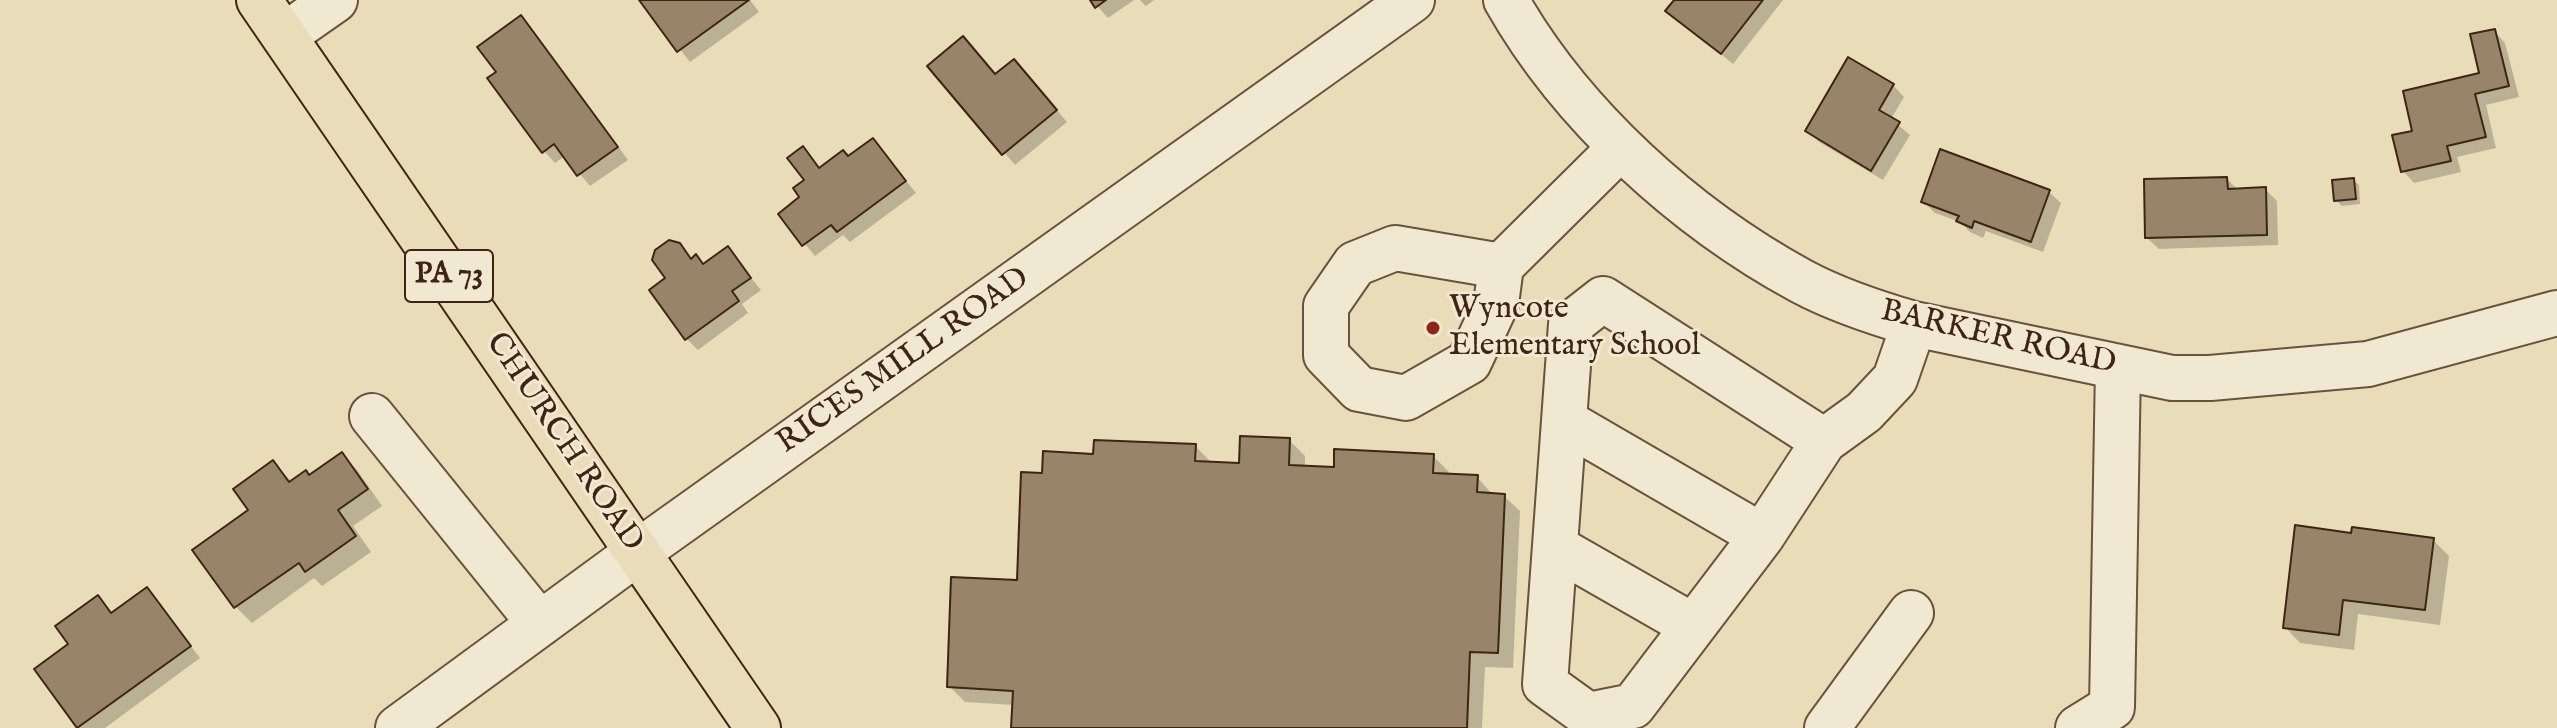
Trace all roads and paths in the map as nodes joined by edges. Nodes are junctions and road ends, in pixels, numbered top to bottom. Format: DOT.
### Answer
graph roads {
  1 [pos="259,0"];
  2 [pos="335,0"];
  3 [pos="1412,0"];
  4 [pos="1506,0"];
  5 [pos="285,35"];
  6 [pos="1620,148"];
  7 [pos="1501,266"];
  8 [pos="2557,313"];
  9 [pos="1914,324"];
  10 [pos="2118,367"];
  11 [pos="372,416"];
  12 [pos="1564,421"];
  13 [pos="1824,441"];
  14 [pos="1762,536"];
  15 [pos="1555,547"];
  16 [pos="638,552"];
  17 [pos="1911,613"];
  18 [pos="540,624"];
  19 [pos="1693,626"];
  20 [pos="398,728"];
  21 [pos="758,728"];
  22 [pos="1827,728"];
  23 [pos="2078,728"];
  1 -- 5 [label="main road, CHURCH ROAD / PA 73"];
  2 -- 5 [label="street"];
  3 -- 16 [label="street, RICES MILL ROAD"];
  4 -- 6 [label="street, BARKER ROAD"];
  5 -- 16 [label="main road, CHURCH ROAD / PA 73"];
  6 -- 7 [label="street"];
  6 -- 9 [label="street, BARKER ROAD"];
  8 -- 10 [label="street, BARKER ROAD"];
  9 -- 10 [label="street, BARKER ROAD"];
  9 -- 13 [label="street"];
  10 -- 23 [label="street"];
  11 -- 18 [label="street"];
  12 -- 13 [label="street"];
  12 -- 14 [label="street"];
  12 -- 15 [label="street"];
  13 -- 14 [label="street"];
  14 -- 19 [label="street"];
  15 -- 19 [label="street"];
  15 -- 19 [label="street"];
  16 -- 18 [label="street, RICES MILL ROAD"];
  16 -- 21 [label="main road, CHURCH ROAD / PA 73"];
  17 -- 22 [label="street"];
  18 -- 20 [label="street, RICES MILL ROAD"];
}
